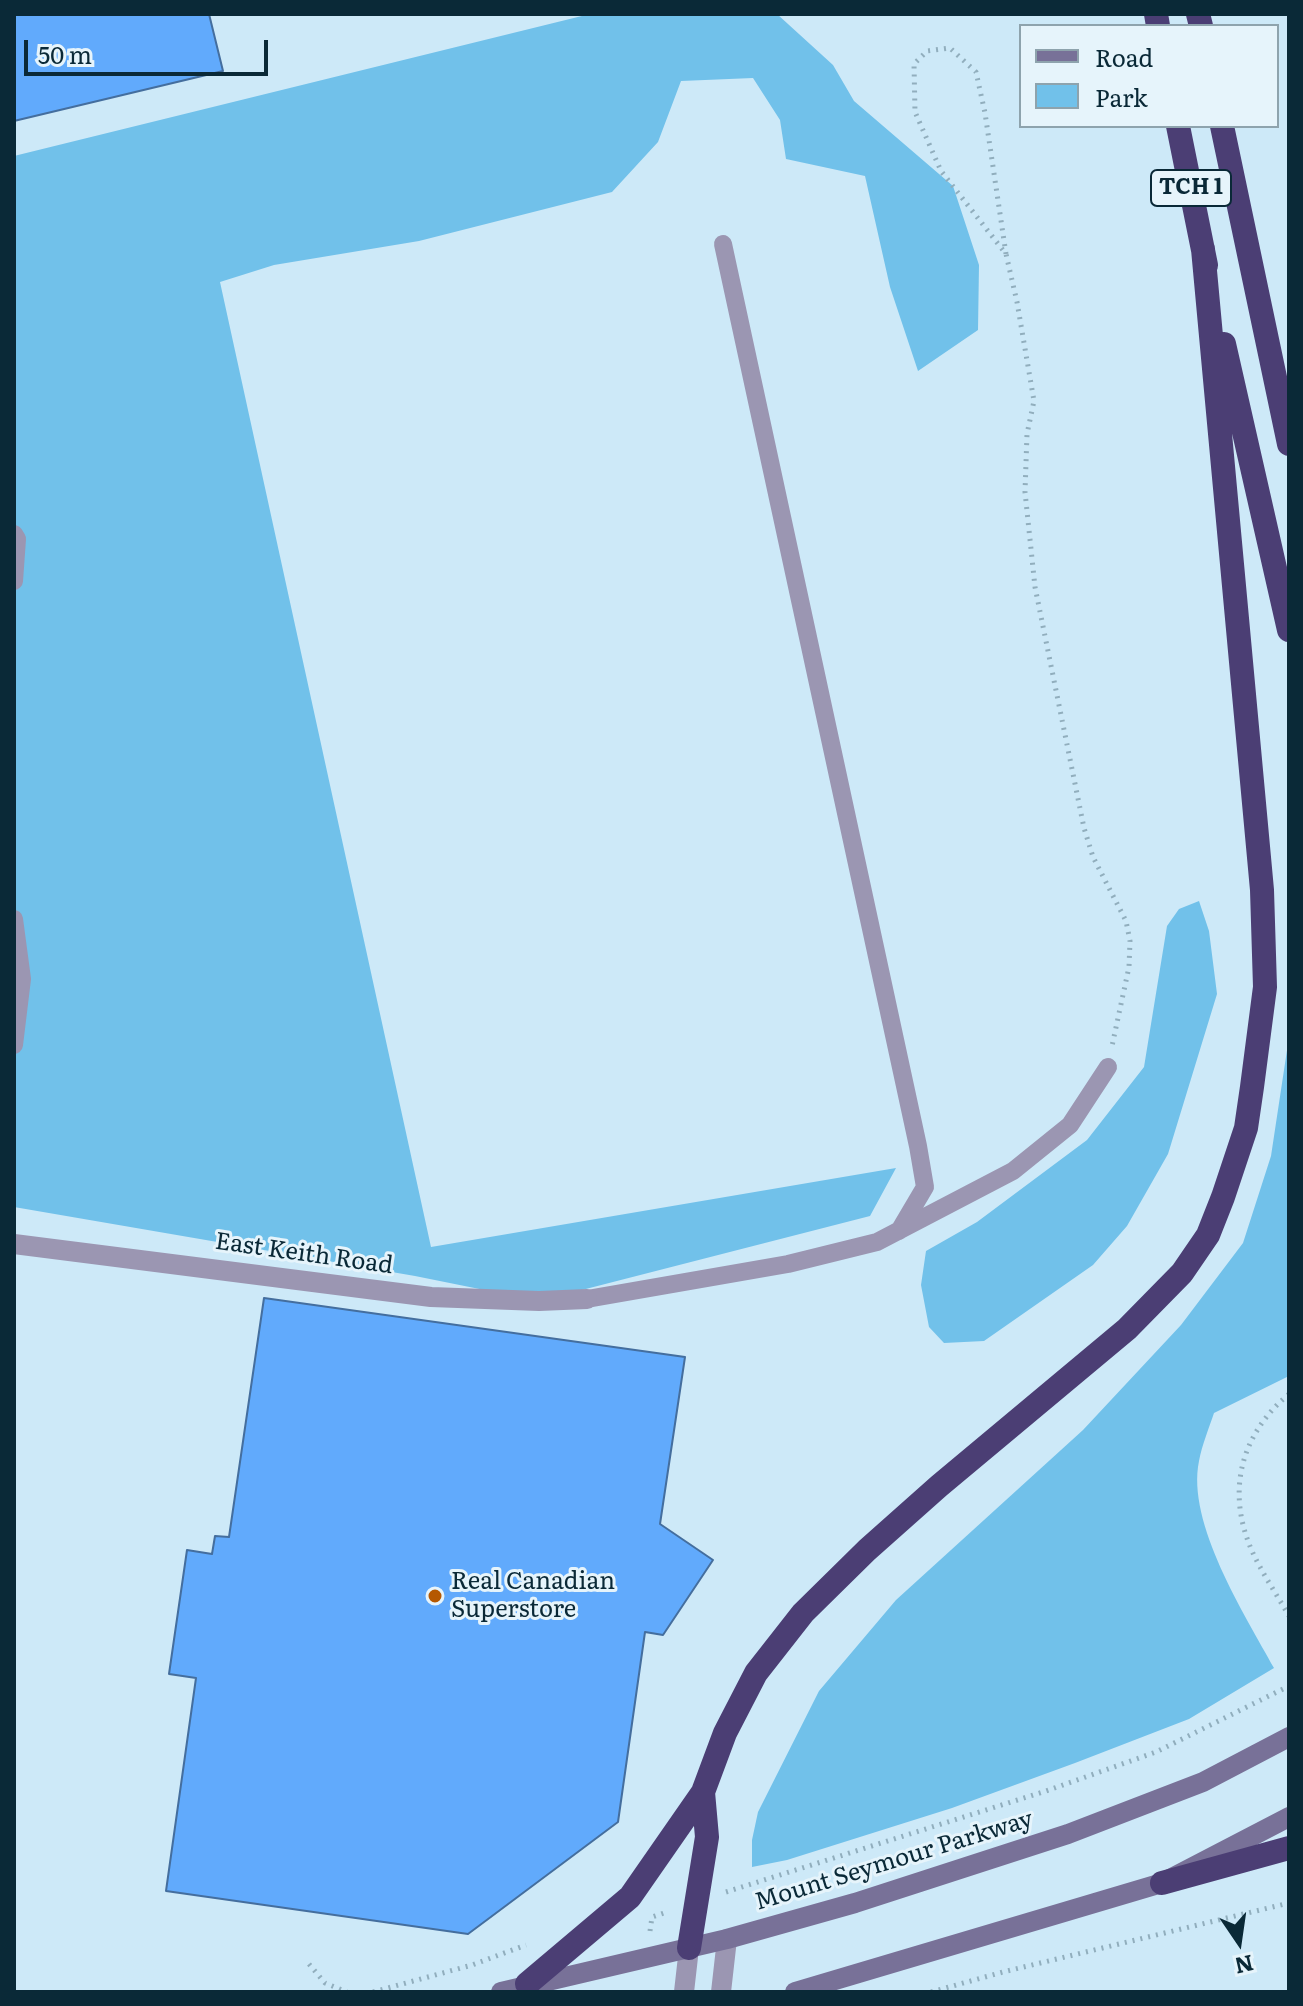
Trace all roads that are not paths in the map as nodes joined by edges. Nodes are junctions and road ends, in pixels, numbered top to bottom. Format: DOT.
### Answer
graph roads {
  1 [pos="1178,128"];
  2 [pos="1222,128"];
  3 [pos="1246,239"];
  4 [pos="723,244"];
  5 [pos="1203,249"];
  6 [pos="1289,397"];
  7 [pos="1289,444"];
  8 [pos="14,534"];
  9 [pos="14,581"];
  10 [pos="1289,630"];
  11 [pos="14,919"];
  12 [pos="14,1045"];
  13 [pos="1108,1067"];
  14 [pos="899,1231"];
  15 [pos="14,1244"];
  16 [pos="587,1299"];
  17 [pos="1289,1737"];
  18 [pos="703,1792"];
  19 [pos="1289,1817"];
  20 [pos="1289,1848"];
  21 [pos="1162,1883"];
  22 [pos="727,1939"];
  23 [pos="689,1948"];
  24 [pos="527,1984"];
  25 [pos="801,1991"];
  26 [pos="501,1992"];
  27 [pos="684,1992"];
  28 [pos="721,1992"];
  1 -- 5 [label="highway, TCH 1"];
  2 -- 3 [label="highway, TCH 1"];
  3 -- 6 [label="highway"];
  3 -- 7 [label="highway, TCH 1"];
  4 -- 14 [label="lane"];
  5 -- 10 [label="highway, TCH 1"];
  5 -- 18 [label="highway"];
  8 -- 9 [label="lane"];
  11 -- 12 [label="lane"];
  13 -- 14 [label="lane"];
  14 -- 16 [label="lane"];
  15 -- 16 [label="street, East Keith Road"];
  17 -- 22 [label="main road, Mount Seymour Parkway"];
  18 -- 23 [label="highway"];
  18 -- 24 [label="highway"];
  19 -- 21 [label="main road"];
  20 -- 21 [label="highway"];
  21 -- 25 [label="main road"];
  22 -- 23 [label="main road, Mount Seymour Parkway"];
  22 -- 28 [label="street"];
  23 -- 24 [label="main road, Mount Seymour Parkway"];
  23 -- 27 [label="street"];
  24 -- 26 [label="main road, Mount Seymour Parkway"];
}
